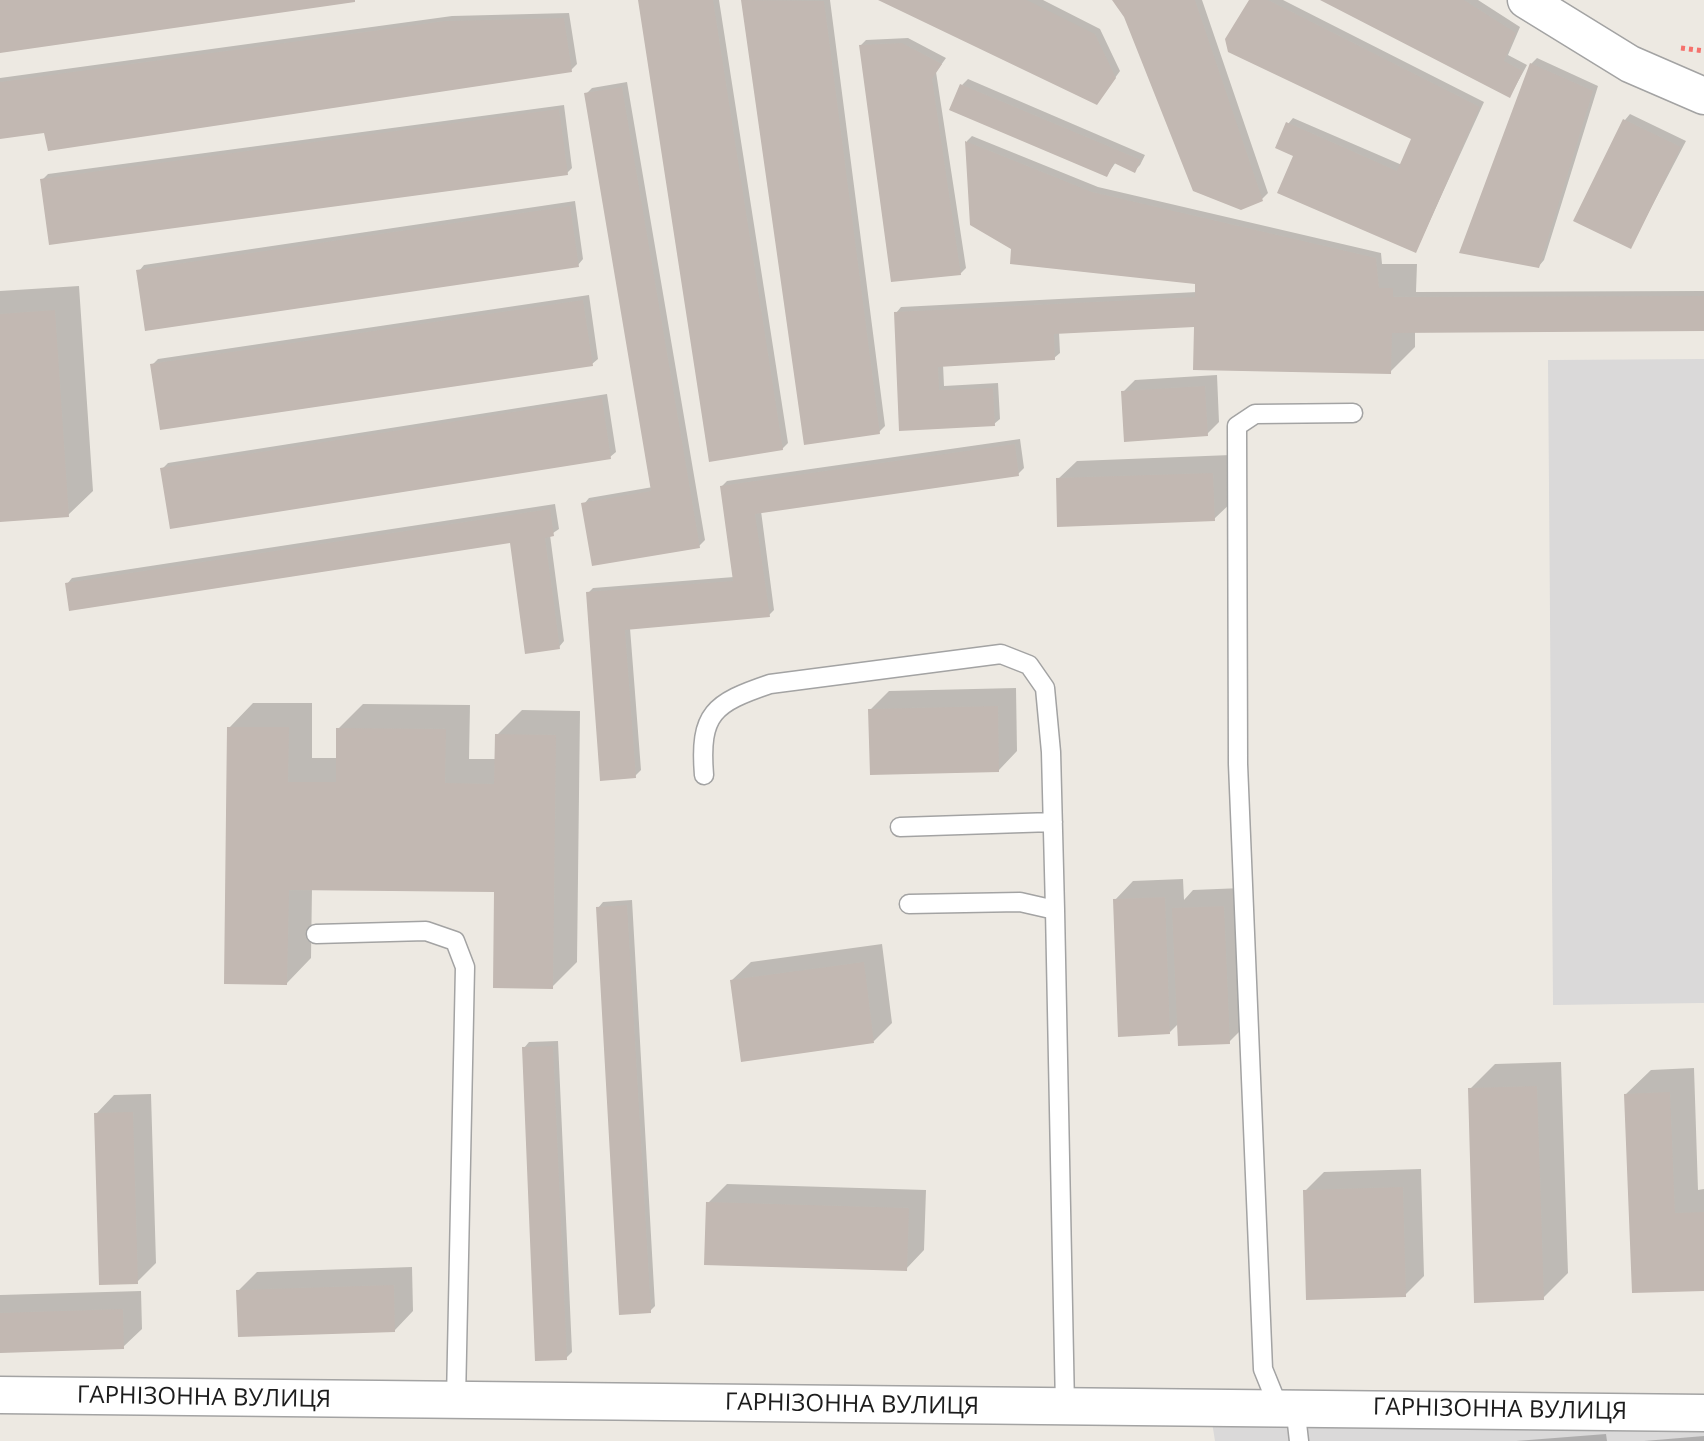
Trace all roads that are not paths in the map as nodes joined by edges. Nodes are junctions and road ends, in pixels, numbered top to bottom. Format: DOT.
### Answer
graph roads {
  1 [pos="1526,0"];
  2 [pos="1704,96"];
  3 [pos="1353,413"];
  4 [pos="704,775"];
  5 [pos="1053,822"];
  6 [pos="900,827"];
  7 [pos="909,904"];
  8 [pos="1055,910"];
  9 [pos="316,934"];
  10 [pos="0,1395"];
  11 [pos="456,1400"];
  12 [pos="1065,1407"];
  13 [pos="1704,1413"];
  14 [pos="1291,1418"];
  1 -- 2 [label="street"];
  3 -- 14 [label="lane"];
  4 -- 5 [label="lane"];
  5 -- 6 [label="lane"];
  5 -- 8 [label="lane"];
  7 -- 8 [label="lane"];
  8 -- 12 [label="lane"];
  9 -- 11 [label="lane"];
  10 -- 11 [label="street, ГАРНІЗОННА ВУЛИЦЯ"];
  11 -- 12 [label="street, ГАРНІЗОННА ВУЛИЦЯ"];
  12 -- 14 [label="street, ГАРНІЗОННА ВУЛИЦЯ"];
  13 -- 14 [label="street, ГАРНІЗОННА ВУЛИЦЯ"];
}
